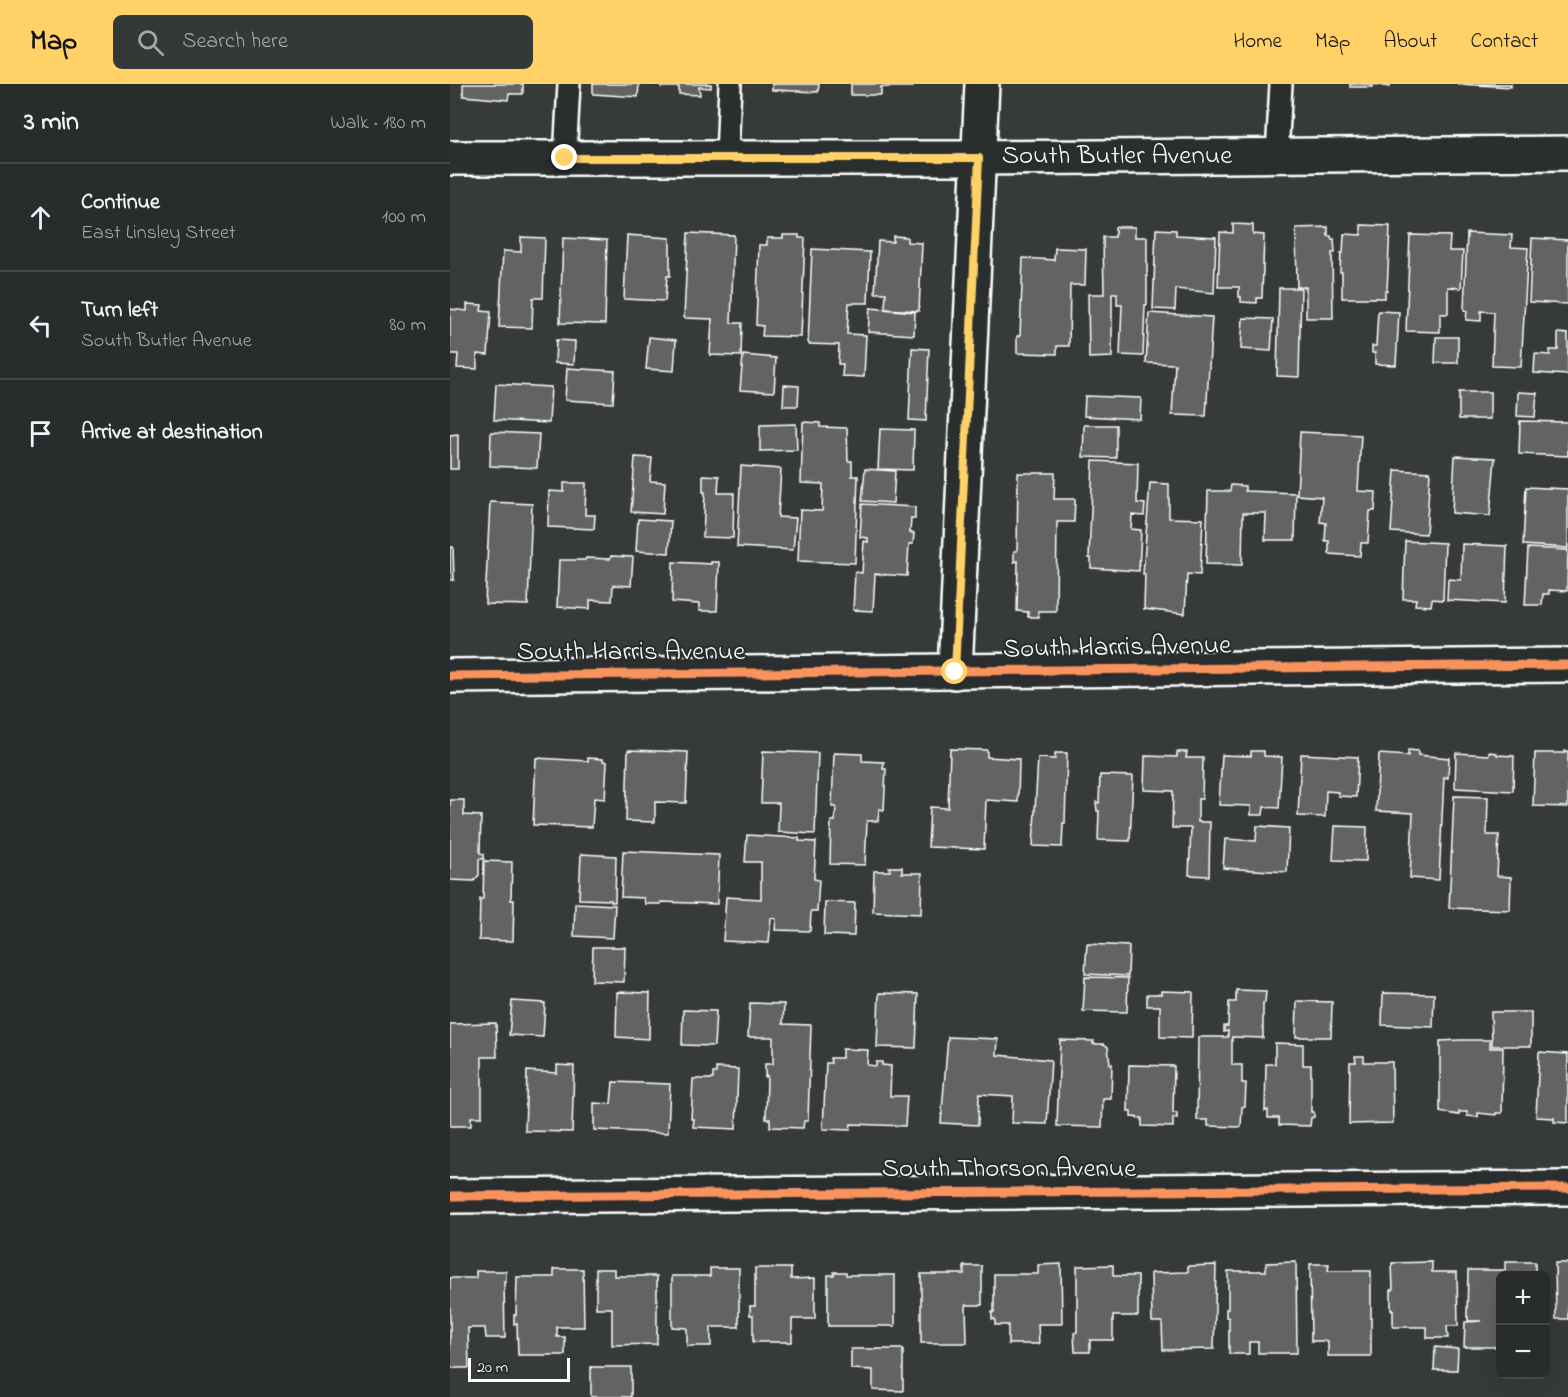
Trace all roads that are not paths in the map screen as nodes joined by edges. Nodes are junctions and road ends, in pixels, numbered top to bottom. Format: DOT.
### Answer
graph roads {
  1 [pos="569,84"];
  2 [pos="730,84"];
  3 [pos="982,84"];
  4 [pos="1281,84"];
  5 [pos="1568,153"];
  6 [pos="1277,155"];
  7 [pos="450,158"];
  8 [pos="565,158"];
  9 [pos="728,158"];
  10 [pos="979,158"];
  11 [pos="1568,665"];
  12 [pos="955,672"];
  13 [pos="450,676"];
  14 [pos="1568,1188"];
  15 [pos="450,1196"];
  1 -- 8 [label="lane"];
  2 -- 9 [label="lane"];
  3 -- 10 [label="street"];
  4 -- 6 [label="lane"];
  5 -- 6 [label="street, South Butler Avenue"];
  6 -- 10 [label="street, South Butler Avenue"];
  7 -- 8 [label="street, South Butler Avenue"];
  8 -- 9 [label="street, South Butler Avenue"];
  9 -- 10 [label="street, South Butler Avenue"];
  10 -- 12 [label="street"];
  11 -- 12 [label="street, South Harris Avenue"];
  12 -- 13 [label="street, South Harris Avenue"];
  14 -- 15 [label="street, South Thorson Avenue"];
}
